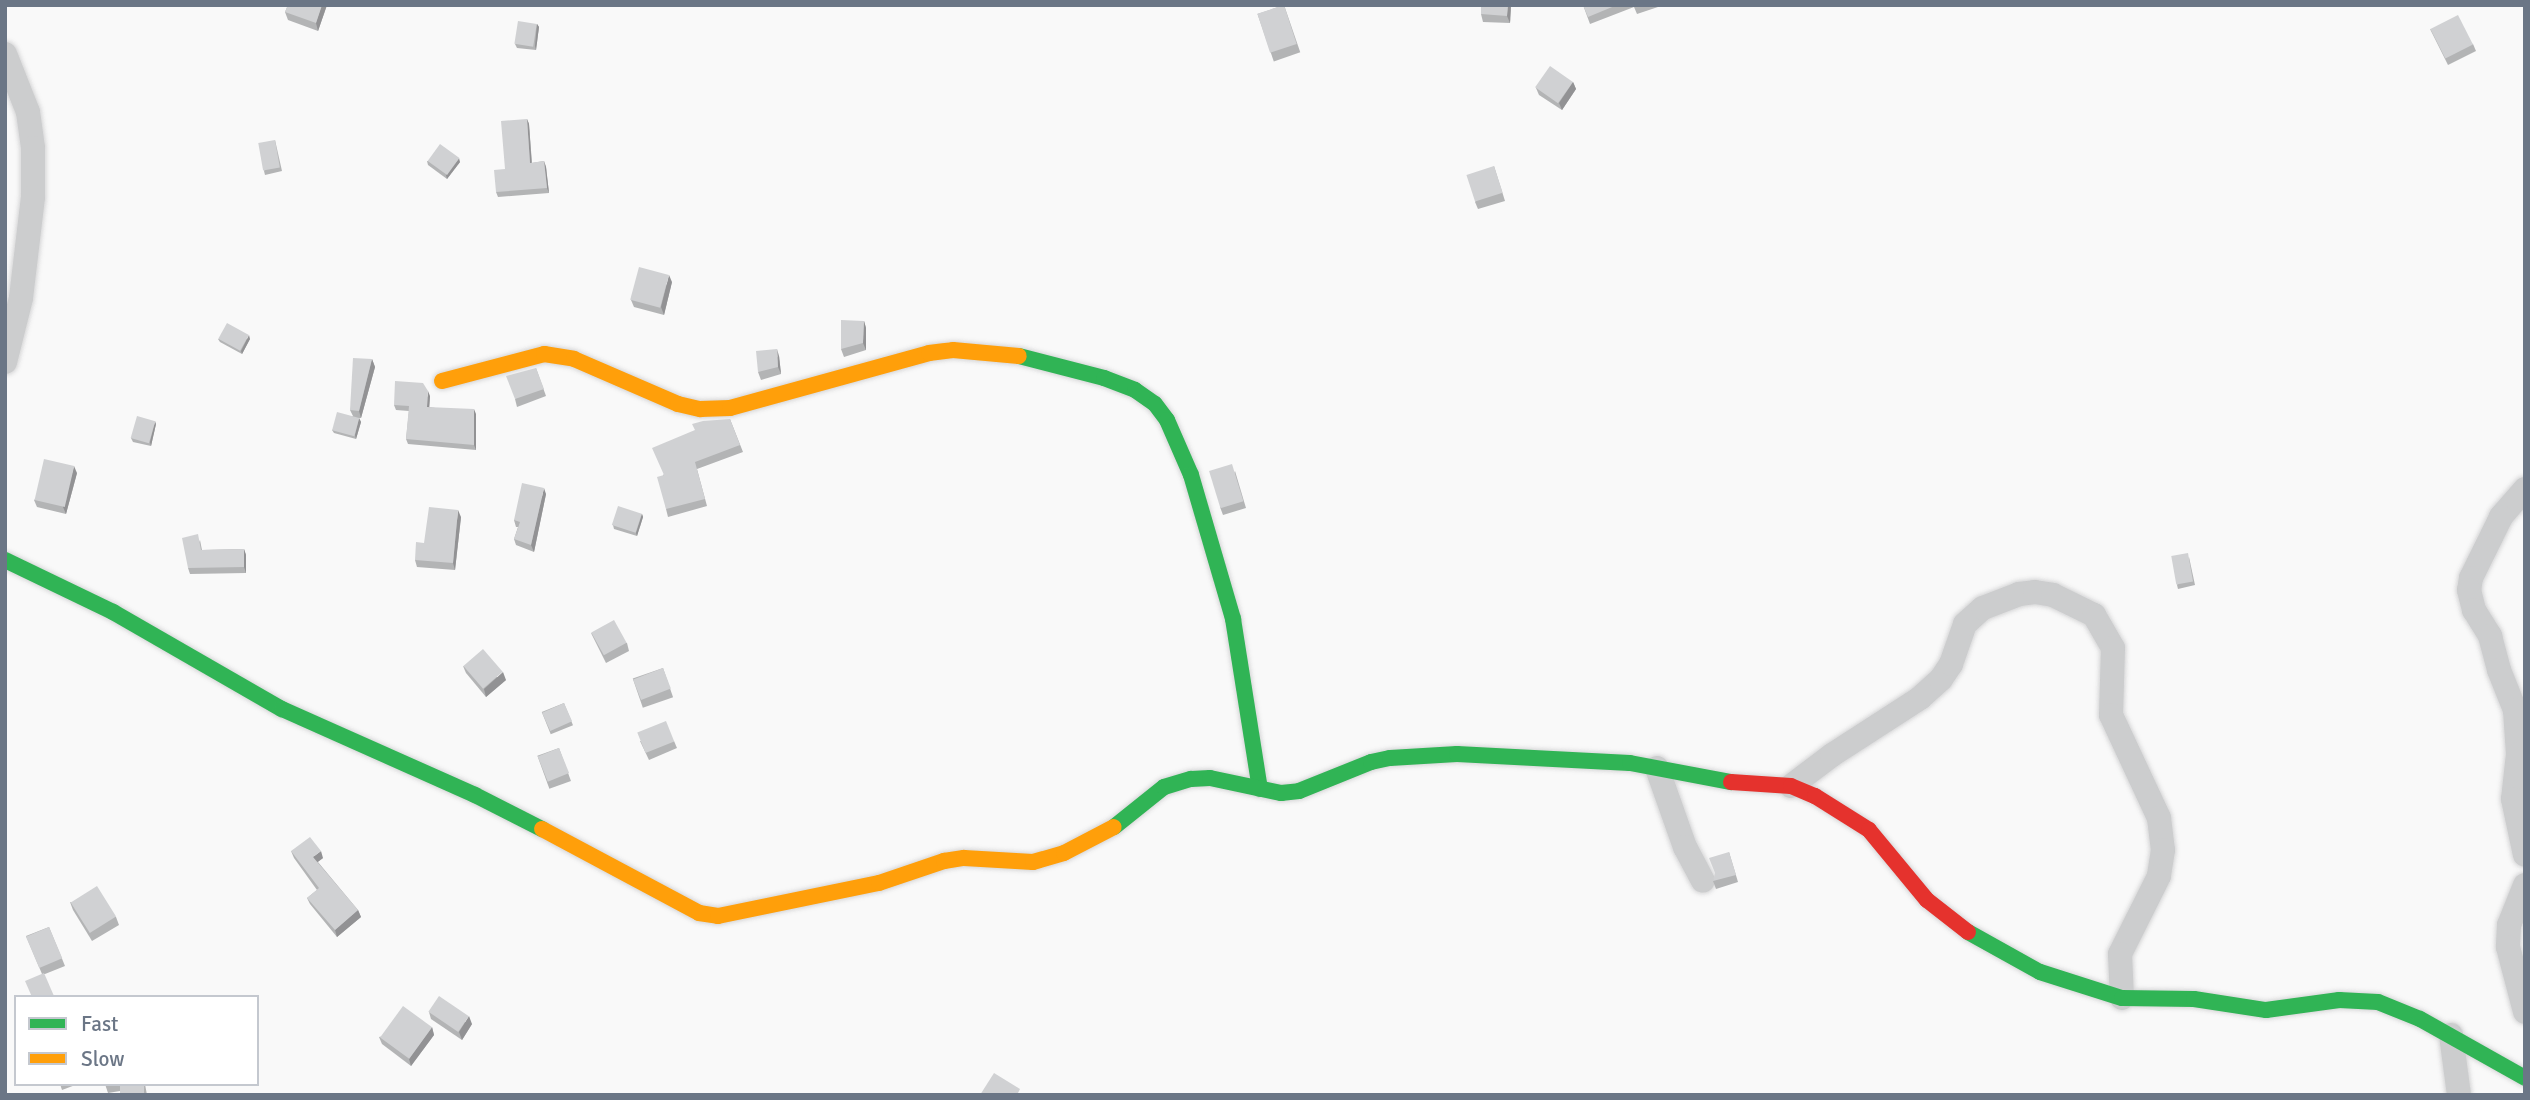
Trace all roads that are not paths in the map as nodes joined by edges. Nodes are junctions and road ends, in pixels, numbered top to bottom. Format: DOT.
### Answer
graph roads {
  1 [pos="5,54"];
  2 [pos="5,362"];
  3 [pos="442,381"];
  4 [pos="2525,489"];
  5 [pos="5,560"];
  6 [pos="1657,768"];
  7 [pos="1791,786"];
  8 [pos="1260,789"];
  9 [pos="2525,855"];
  10 [pos="1703,881"];
  11 [pos="2525,885"];
  12 [pos="2122,998"];
  13 [pos="2525,1012"];
  14 [pos="2451,1035"];
  15 [pos="2525,1077"];
  16 [pos="2459,1095"];
  1 -- 2 [label="street"];
  3 -- 8 [label="street"];
  4 -- 9 [label="street"];
  5 -- 8 [label="street"];
  6 -- 7 [label="street"];
  6 -- 8 [label="street"];
  6 -- 10 [label="street"];
  7 -- 12 [label="street"];
  7 -- 12 [label="street"];
  11 -- 13 [label="street"];
  12 -- 14 [label="street"];
  14 -- 15 [label="street"];
  14 -- 16 [label="street"];
}
